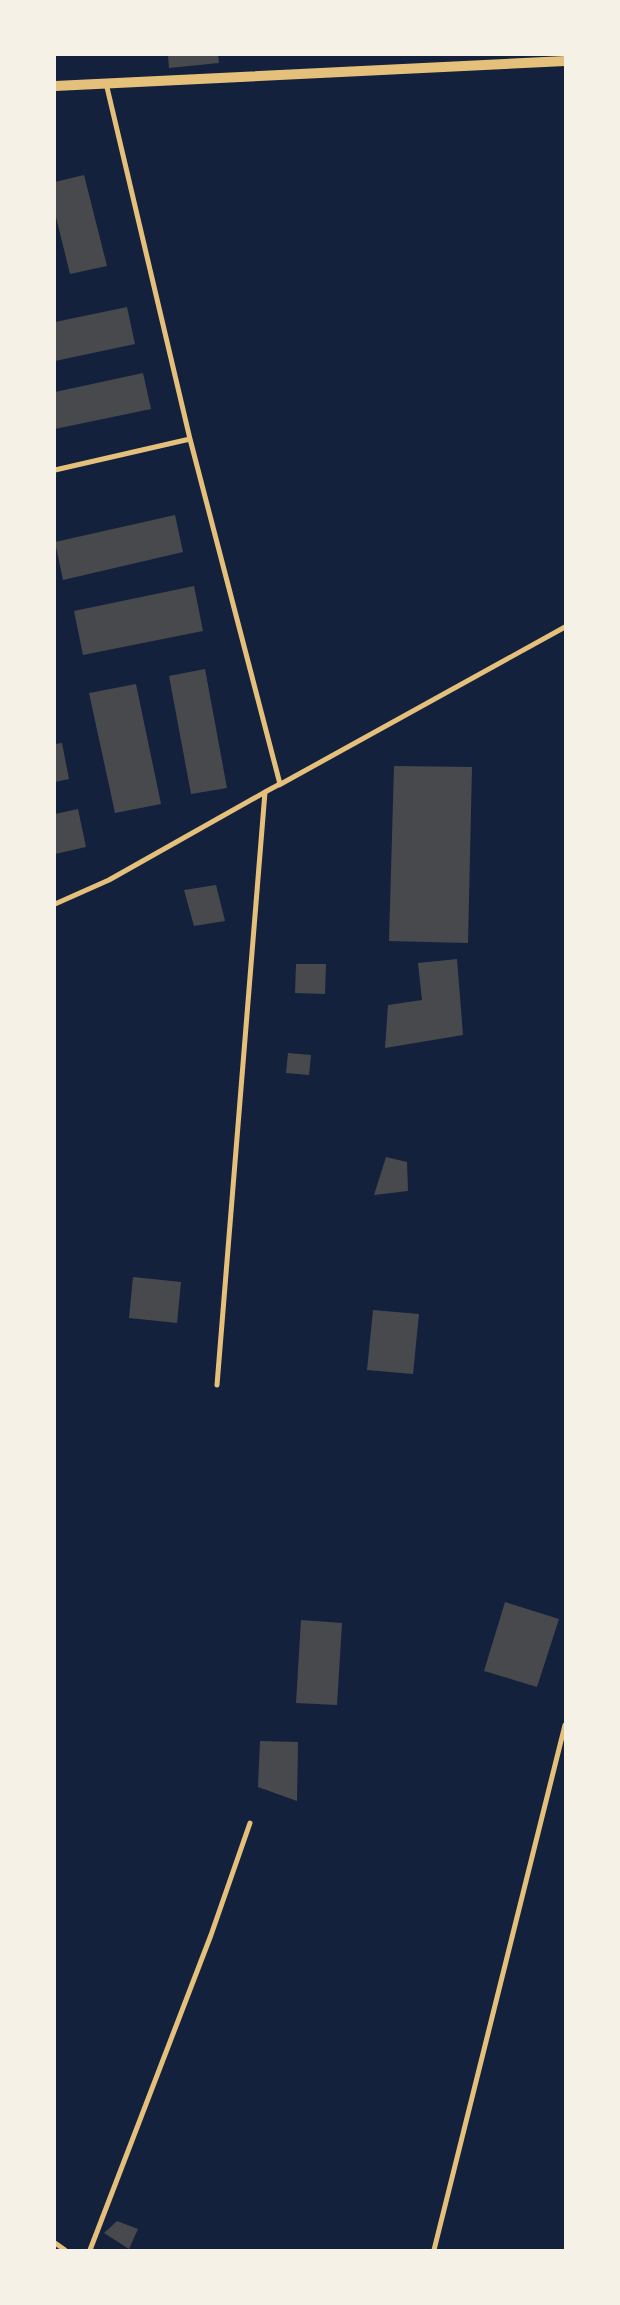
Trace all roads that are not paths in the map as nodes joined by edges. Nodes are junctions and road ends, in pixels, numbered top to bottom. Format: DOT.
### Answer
graph roads {
  1 [pos="565,61"];
  2 [pos="106,84"];
  3 [pos="55,86"];
  4 [pos="190,439"];
  5 [pos="55,470"];
  6 [pos="565,627"];
  7 [pos="280,784"];
  8 [pos="266,792"];
  9 [pos="55,904"];
  10 [pos="217,1385"];
  11 [pos="565,1725"];
  12 [pos="250,1823"];
  13 [pos="55,2244"];
  14 [pos="65,2250"];
  15 [pos="90,2250"];
  16 [pos="434,2250"];
  1 -- 2 [label="main road"];
  2 -- 3 [label="main road"];
  2 -- 4 [label="street"];
  4 -- 5 [label="street"];
  4 -- 7 [label="street"];
  6 -- 7 [label="street"];
  7 -- 8 [label="street"];
  8 -- 9 [label="street"];
  8 -- 10 [label="street"];
  11 -- 16 [label="street"];
  12 -- 15 [label="street"];
  13 -- 14 [label="street"];
}
